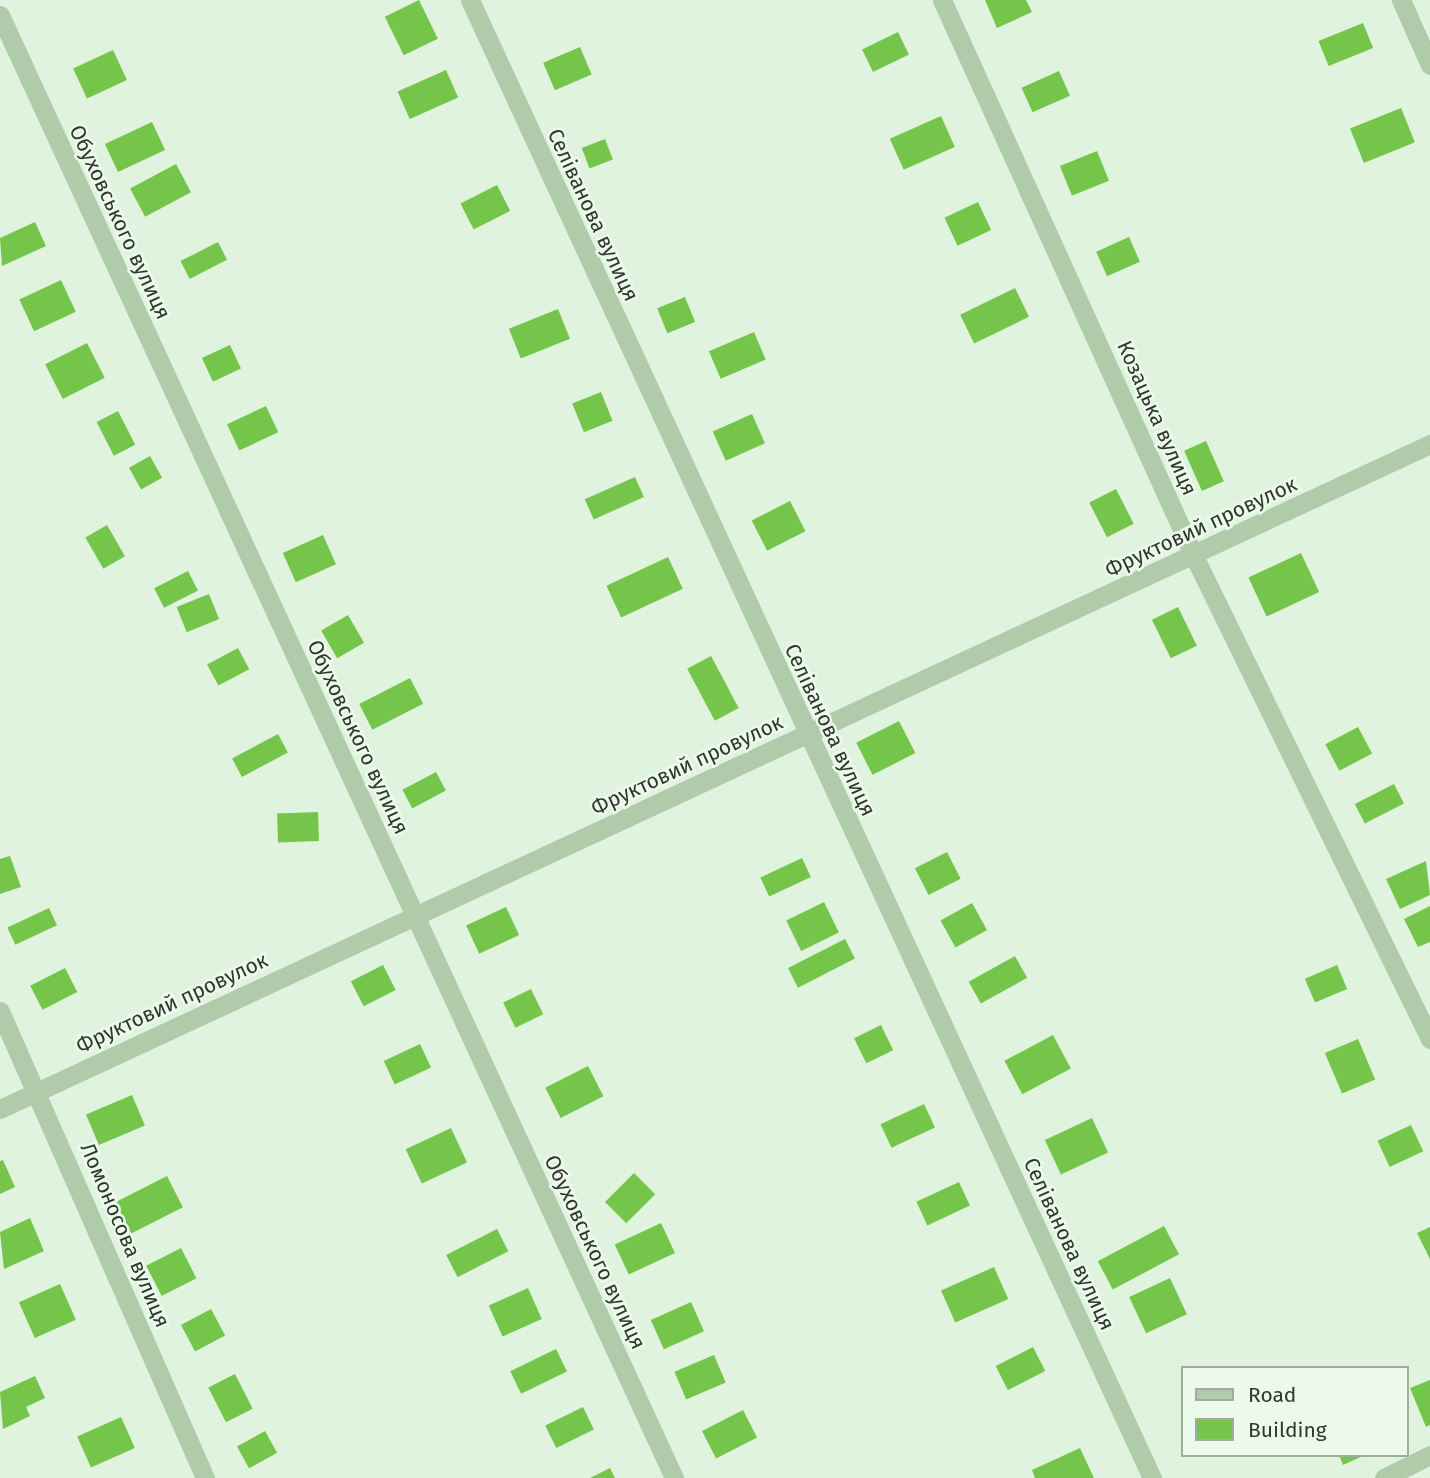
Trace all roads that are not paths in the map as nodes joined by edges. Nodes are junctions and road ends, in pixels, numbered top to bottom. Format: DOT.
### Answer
graph roads {
  1 [pos="470,0"];
  2 [pos="942,0"];
  3 [pos="1401,0"];
  4 [pos="0,15"];
  5 [pos="1430,65"];
  6 [pos="1430,444"];
  7 [pos="1194,556"];
  8 [pos="807,735"];
  9 [pos="415,915"];
  10 [pos="0,1011"];
  11 [pos="1430,1039"];
  12 [pos="38,1091"];
  13 [pos="0,1109"];
  14 [pos="1430,1455"];
  15 [pos="205,1478"];
  16 [pos="674,1478"];
  17 [pos="1152,1478"];
  18 [pos="1384,1478"];
  1 -- 8 [label="street, Селіванова вулиця"];
  2 -- 7 [label="street, Козацька вулиця"];
  3 -- 5 [label="street"];
  4 -- 9 [label="street, Обуховського вулиця"];
  6 -- 7 [label="street, Фруктовий провулок"];
  7 -- 8 [label="street, Фруктовий провулок"];
  7 -- 11 [label="street, Козацька вулиця"];
  8 -- 9 [label="street, Фруктовий провулок"];
  8 -- 17 [label="street, Селіванова вулиця"];
  9 -- 12 [label="street, Фруктовий провулок"];
  9 -- 16 [label="street, Обуховського вулиця"];
  10 -- 12 [label="street, Ломоносова вулиця"];
  12 -- 13 [label="street, Фруктовий провулок"];
  12 -- 15 [label="street, Ломоносова вулиця"];
  14 -- 18 [label="street"];
}
